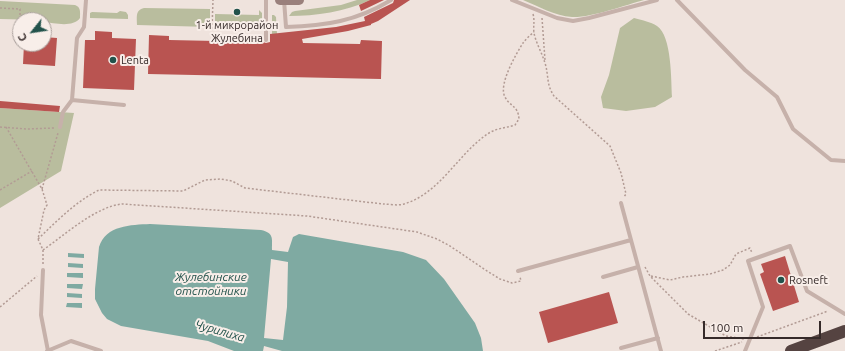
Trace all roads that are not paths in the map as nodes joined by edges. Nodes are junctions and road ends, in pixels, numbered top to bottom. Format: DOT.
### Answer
graph roads {
  1 [pos="86,0"];
  2 [pos="266,0"];
  3 [pos="280,0"];
  4 [pos="284,0"];
  5 [pos="299,0"];
  6 [pos="391,0"];
  7 [pos="512,0"];
  8 [pos="657,0"];
  9 [pos="677,0"];
  10 [pos="266,40"];
  11 [pos="72,100"];
  12 [pos="124,104"];
  13 [pos="60,127"];
  14 [pos="845,161"];
  15 [pos="620,203"];
  16 [pos="631,240"];
  17 [pos="638,266"];
  18 [pos="43,270"];
  19 [pos="518,271"];
  20 [pos="603,277"];
  21 [pos="845,314"];
  22 [pos="845,331"];
  23 [pos="658,338"];
  24 [pos="621,348"];
  25 [pos="48,351"];
  26 [pos="101,351"];
  27 [pos="661,351"];
  28 [pos="745,351"];
  29 [pos="791,351"];
  1 -- 11 [label="lane"];
  2 -- 10 [label="lane"];
  3 -- 4 [label="main road"];
  4 -- 5 [label="main road"];
  4 -- 6 [label="lane"];
  7 -- 8 [label="lane"];
  9 -- 14 [label="lane"];
  11 -- 12 [label="lane"];
  11 -- 13 [label="lane"];
  15 -- 16 [label="lane"];
  16 -- 17 [label="lane"];
  16 -- 19 [label="lane"];
  17 -- 20 [label="lane"];
  17 -- 23 [label="lane"];
  18 -- 25 [label="lane"];
  21 -- 28 [label="lane"];
  22 -- 29 [label="highway"];
  23 -- 24 [label="lane"];
  23 -- 27 [label="lane"];
  25 -- 26 [label="lane"];
}
